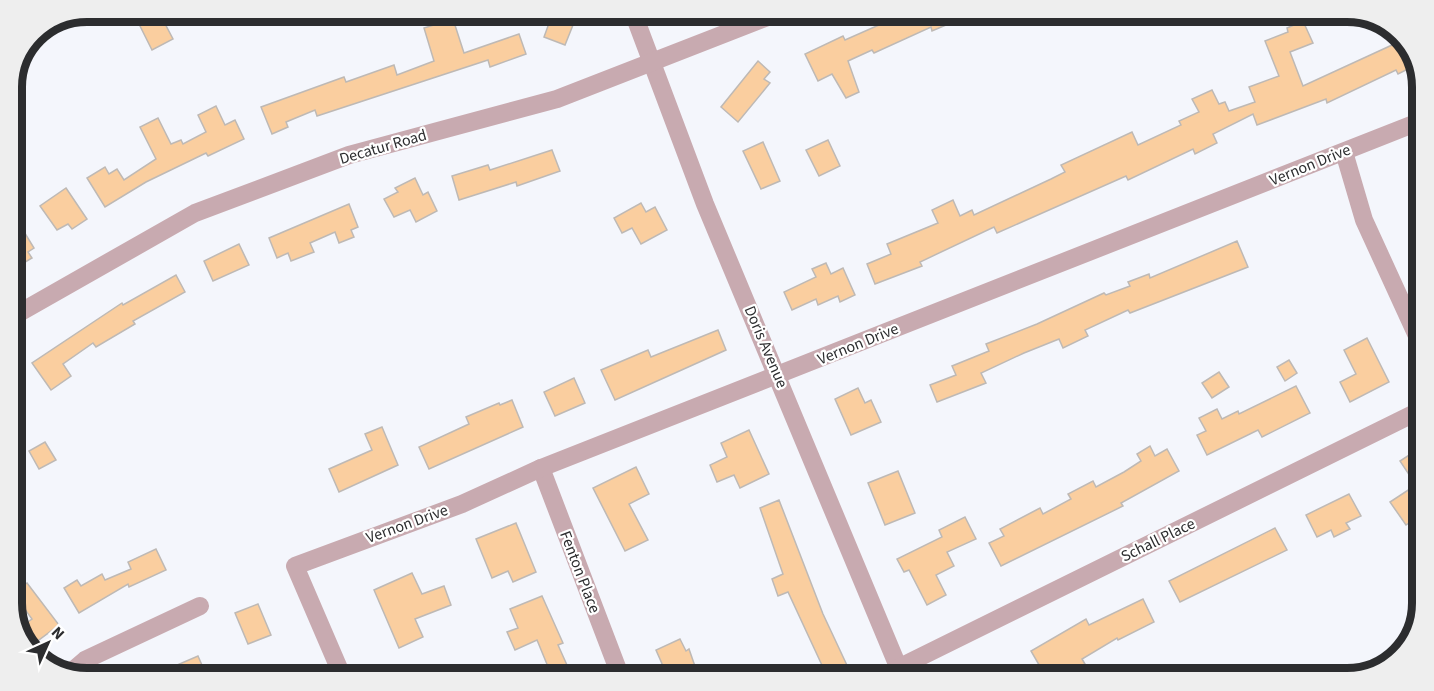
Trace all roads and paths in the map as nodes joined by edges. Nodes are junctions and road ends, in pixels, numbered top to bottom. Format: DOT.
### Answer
graph roads {
  1 [pos="637,22"];
  2 [pos="755,22"];
  3 [pos="652,63"];
  4 [pos="1411,125"];
  5 [pos="1344,152"];
  6 [pos="23,311"];
  7 [pos="1411,324"];
  8 [pos="778,375"];
  9 [pos="1412,415"];
  10 [pos="541,468"];
  11 [pos="200,606"];
  12 [pos="77,667"];
  13 [pos="339,668"];
  14 [pos="617,668"];
  15 [pos="898,668"];
  16 [pos="908,668"];
  1 -- 3 [label="street, Doris Avenue"];
  2 -- 3 [label="street, Decatur Road"];
  3 -- 6 [label="street, Decatur Road"];
  3 -- 8 [label="street, Doris Avenue"];
  4 -- 5 [label="street, Vernon Drive"];
  5 -- 7 [label="street"];
  5 -- 8 [label="street, Vernon Drive"];
  8 -- 10 [label="street, Vernon Drive"];
  8 -- 15 [label="street, Doris Avenue"];
  9 -- 16 [label="street, Schall Place"];
  10 -- 13 [label="street, Vernon Drive"];
  10 -- 14 [label="street, Fenton Place"];
  11 -- 12 [label="street"];
}
